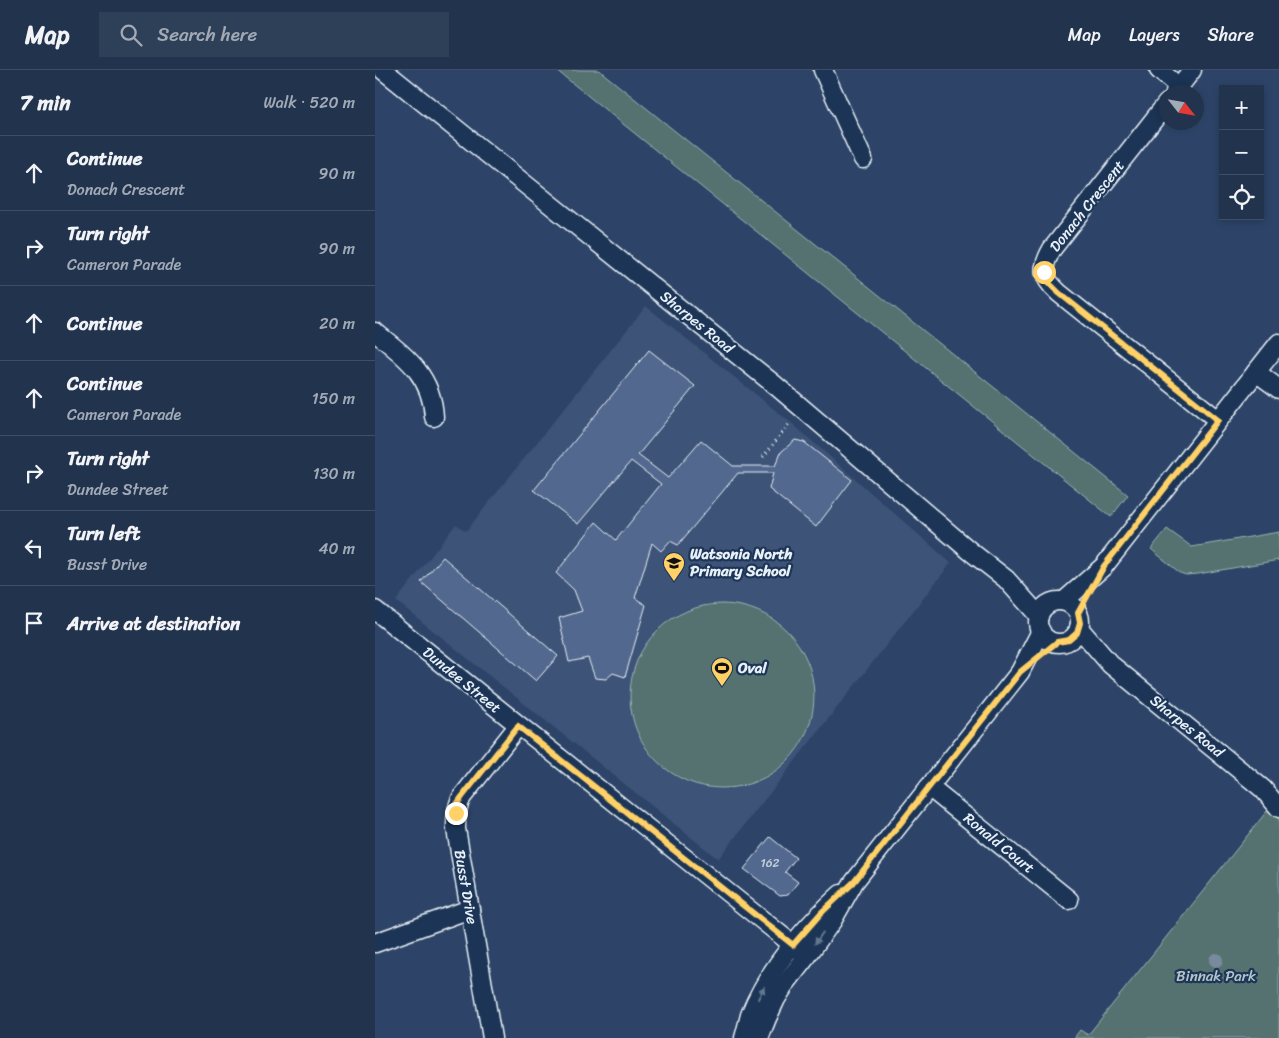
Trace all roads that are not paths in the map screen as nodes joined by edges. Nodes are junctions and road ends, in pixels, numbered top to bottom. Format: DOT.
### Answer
graph roads {
  1 [pos="383,70"];
  2 [pos="823,70"];
  3 [pos="1159,70"];
  4 [pos="1192,70"];
  5 [pos="1172,85"];
  6 [pos="1181,85"];
  7 [pos="1159,113"];
  8 [pos="863,159"];
  9 [pos="375,332"];
  10 [pos="1279,343"];
  11 [pos="1260,367"];
  12 [pos="1279,374"];
  13 [pos="1279,389"];
  14 [pos="433,417"];
  15 [pos="1218,420"];
  16 [pos="1104,566"];
  17 [pos="375,610"];
  18 [pos="1049,613"];
  19 [pos="1071,631"];
  20 [pos="1020,672"];
  21 [pos="518,726"];
  22 [pos="929,787"];
  23 [pos="1271,792"];
  24 [pos="1279,808"];
  25 [pos="854,882"];
  26 [pos="1069,900"];
  27 [pos="470,910"];
  28 [pos="375,943"];
  29 [pos="793,945"];
  30 [pos="807,956"];
  31 [pos="493,1038"];
  32 [pos="744,1038"];
  33 [pos="759,1038"];
  1 -- 18 [label="street, Sharpes Road"];
  2 -- 8 [label="street"];
  3 -- 5 [label="street"];
  4 -- 6 [label="street"];
  7 -- 15 [label="street, Donach Crescent"];
  9 -- 14 [label="street"];
  10 -- 11 [label="street"];
  11 -- 12 [label="street"];
  11 -- 13 [label="street"];
  11 -- 15 [label="street"];
  15 -- 16 [label="street"];
  16 -- 18 [label="street"];
  16 -- 19 [label="street"];
  17 -- 21 [label="street, Dundee Street"];
  18 -- 19 [label="street"];
  18 -- 19 [label="street"];
  18 -- 20 [label="street"];
  19 -- 20 [label="street"];
  19 -- 23 [label="street, Sharpes Road"];
  20 -- 22 [label="street"];
  21 -- 27 [label="street, Busst Drive"];
  21 -- 29 [label="street, Dundee Street"];
  22 -- 25 [label="street"];
  22 -- 26 [label="street, Ronald Court"];
  23 -- 24 [label="street, Sharpes Road"];
  25 -- 29 [label="street"];
  25 -- 30 [label="street, one-way"];
  27 -- 28 [label="street"];
  27 -- 31 [label="street, Busst Drive"];
  29 -- 30 [label="street, Dundee Street"];
  32 -- 29 [label="street, one-way"];
  30 -- 33 [label="street"];
}
